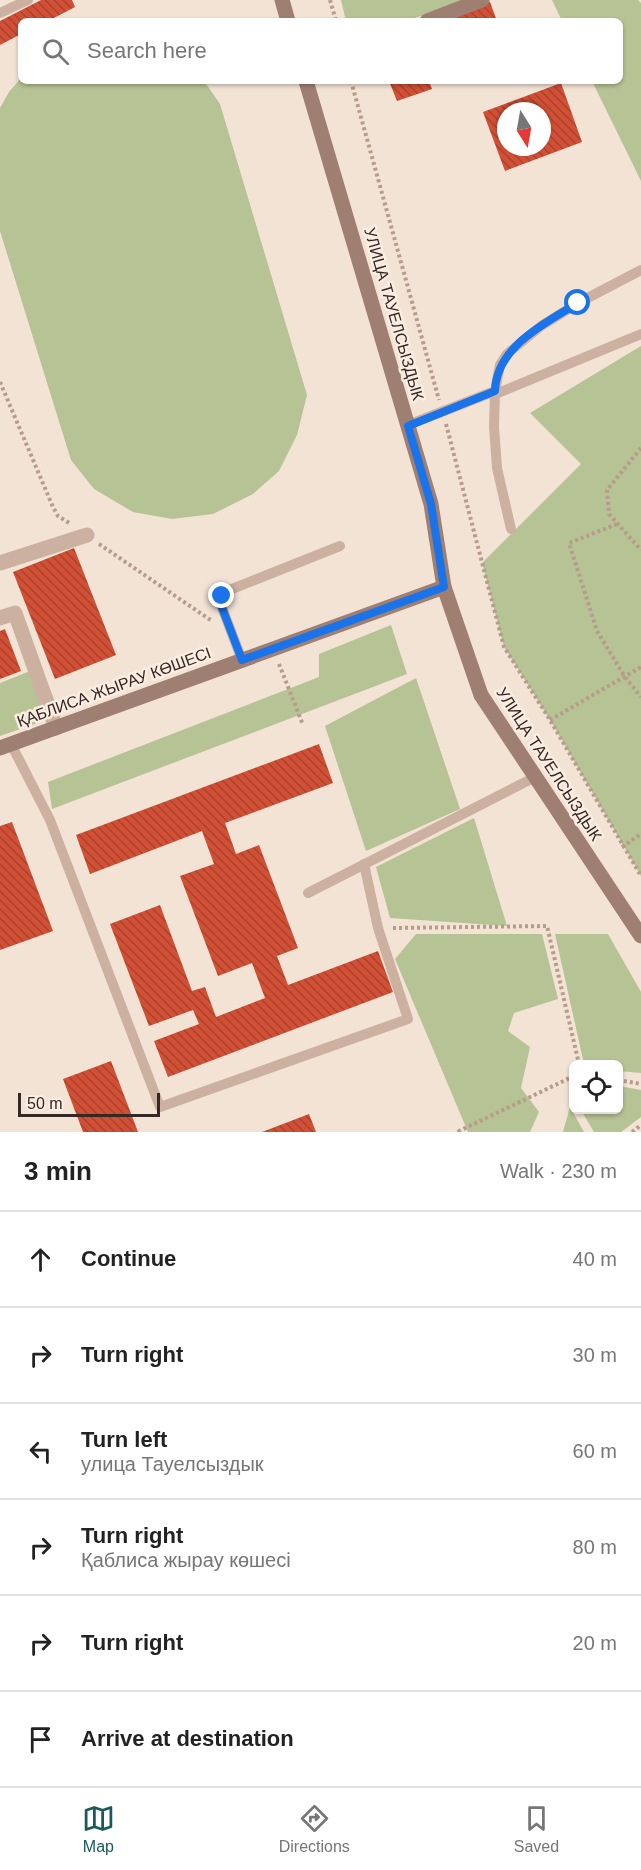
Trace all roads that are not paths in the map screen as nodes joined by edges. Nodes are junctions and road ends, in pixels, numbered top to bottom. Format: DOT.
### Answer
graph roads {
  1 [pos="28,0"];
  2 [pos="282,0"];
  3 [pos="482,0"];
  4 [pos="0,13"];
  5 [pos="287,18"];
  6 [pos="435,18"];
  7 [pos="307,84"];
  8 [pos="641,270"];
  9 [pos="641,334"];
  10 [pos="495,391"];
  11 [pos="408,426"];
  12 [pos="511,529"];
  13 [pos="87,536"];
  14 [pos="340,546"];
  15 [pos="0,563"];
  16 [pos="444,587"];
  17 [pos="2,613"];
  18 [pos="242,660"];
  19 [pos="56,728"];
  20 [pos="6,746"];
  21 [pos="535,777"];
  22 [pos="364,864"];
  23 [pos="308,893"];
  24 [pos="641,936"];
  1 -- 4 [label="lane"];
  2 -- 5 [label="street"];
  3 -- 6 [label="street"];
  7 -- 11 [label="street, УЛИЦА ТАУЕЛСЫЗДЫК"];
  8 -- 10 [label="lane"];
  9 -- 10 [label="lane"];
  10 -- 11 [label="lane"];
  10 -- 12 [label="lane"];
  11 -- 16 [label="street, УЛИЦА ТАУЕЛСЫЗДЫК"];
  13 -- 15 [label="street"];
  14 -- 18 [label="lane"];
  16 -- 18 [label="street, ҚАБЛИСА ЖЫРАУ КӨШЕСІ"];
  16 -- 21 [label="street, УЛИЦА ТАУЕЛСЫЗДЫК"];
  17 -- 19 [label="street"];
  18 -- 19 [label="street, ҚАБЛИСА ЖЫРАУ КӨШЕСІ"];
  19 -- 20 [label="street, ҚАБЛИСА ЖЫРАУ КӨШЕСІ"];
  20 -- 22 [label="lane"];
  21 -- 22 [label="lane"];
  21 -- 24 [label="street, УЛИЦА ТАУЕЛСЫЗДЫК"];
  22 -- 23 [label="lane"];
}
